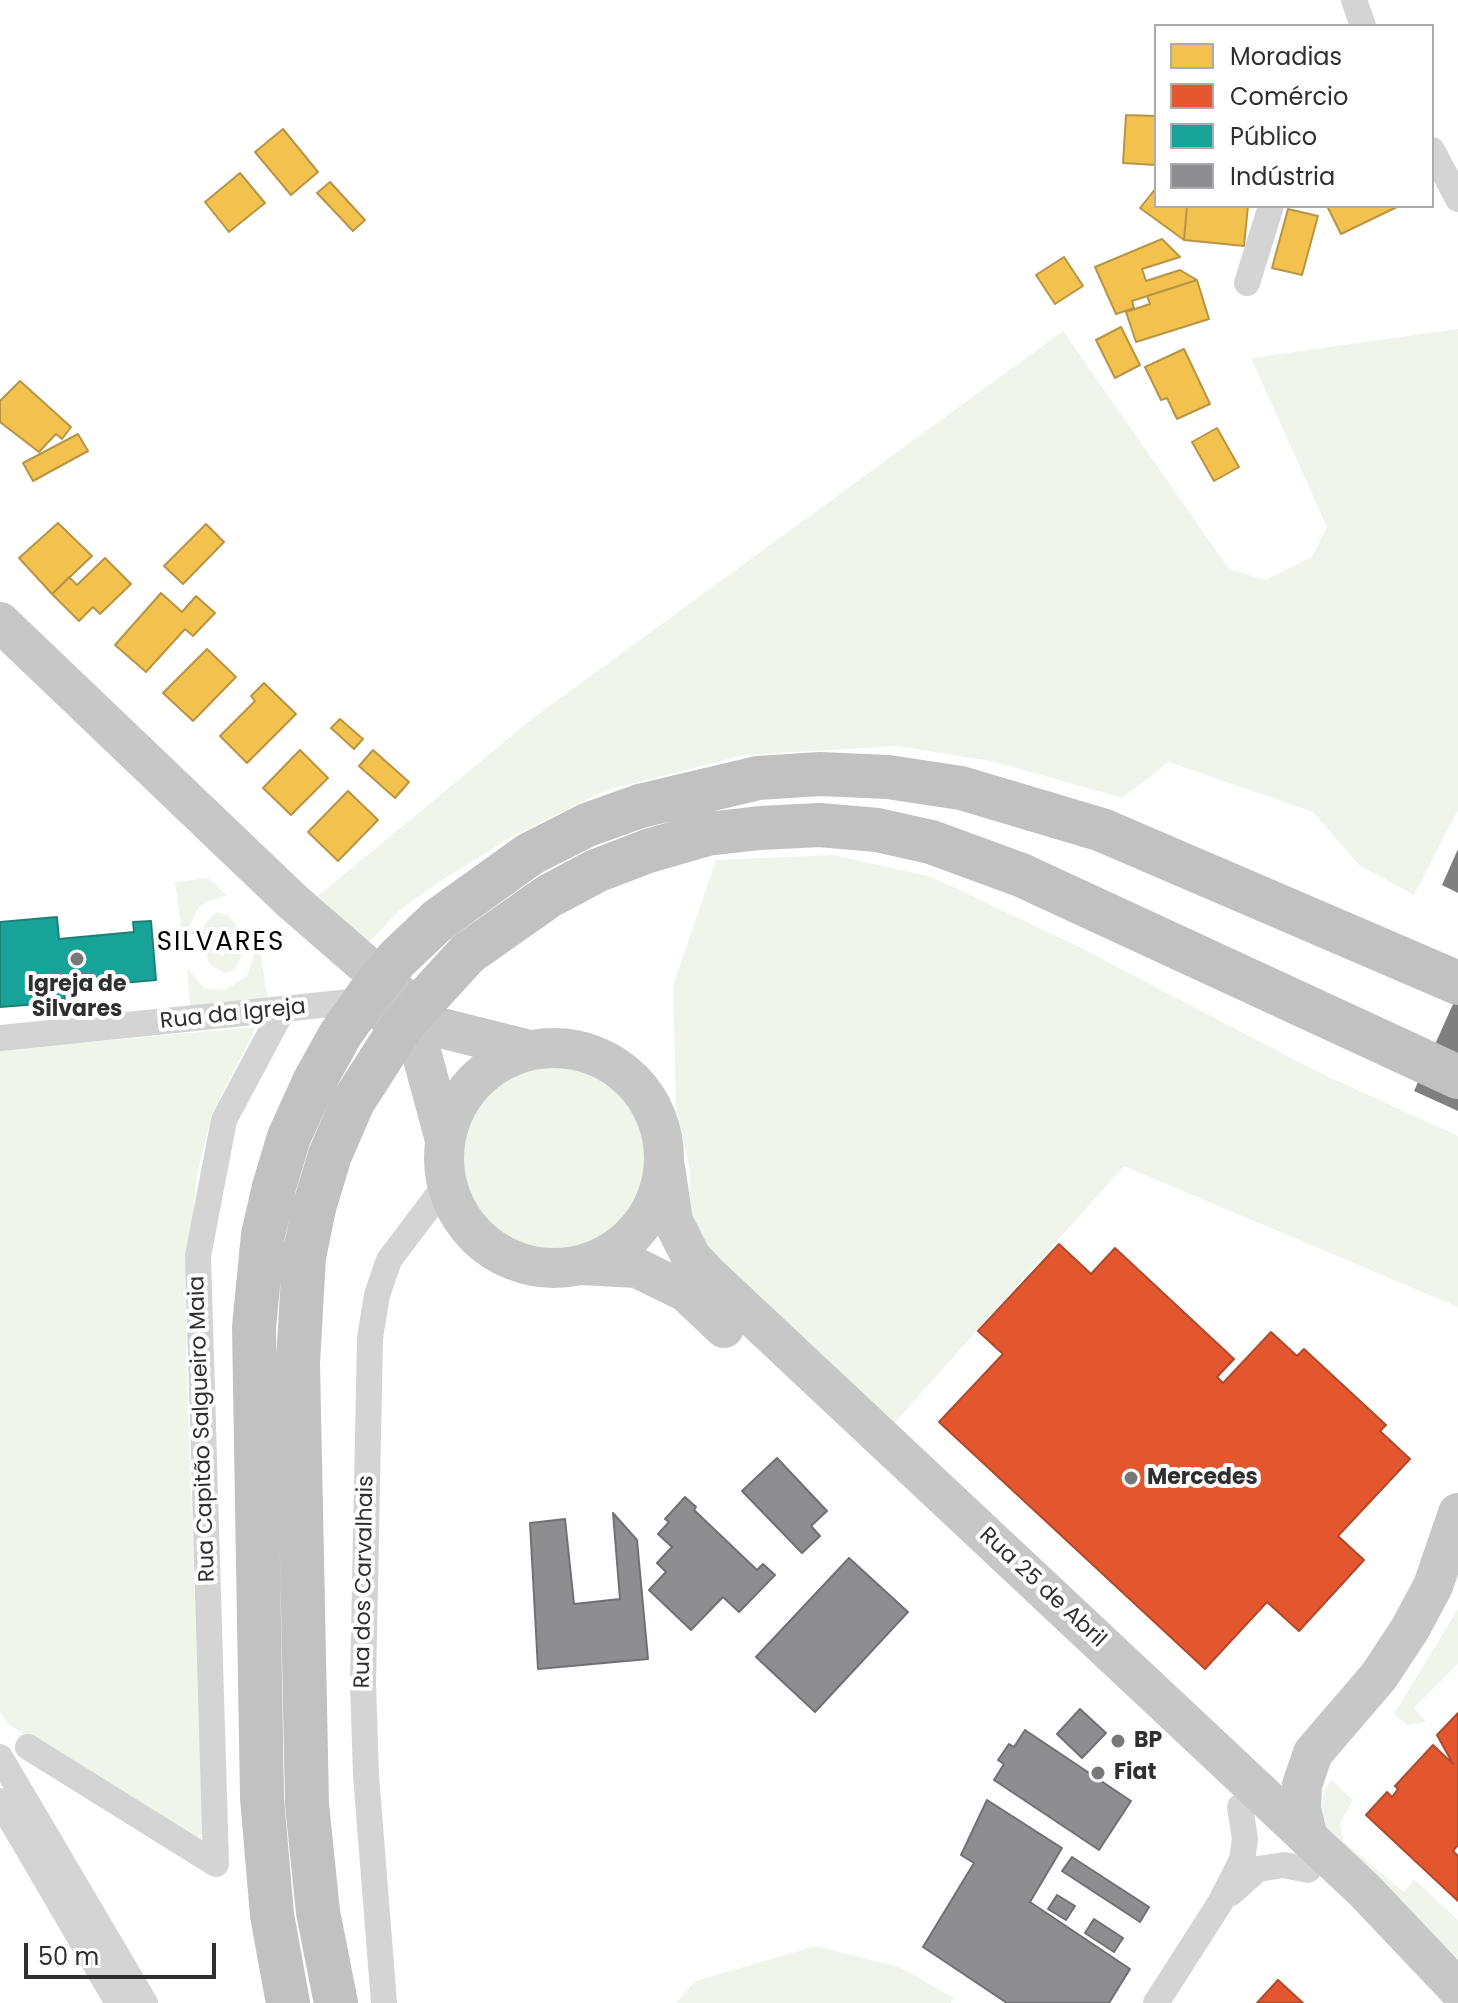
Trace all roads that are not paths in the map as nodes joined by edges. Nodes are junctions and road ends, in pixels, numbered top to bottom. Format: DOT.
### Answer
graph roads {
  1 [pos="1434,154"];
  2 [pos="1458,199"];
  3 [pos="1270,208"];
  4 [pos="1247,283"];
  5 [pos="0,622"];
  6 [pos="0,655"];
  7 [pos="1458,983"];
  8 [pos="370,1000"];
  9 [pos="282,1011"];
  10 [pos="0,1038"];
  11 [pos="529,1050"];
  12 [pos="1458,1077"];
  13 [pos="445,1140"];
  14 [pos="665,1167"];
  15 [pos="447,1183"];
  16 [pos="580,1265"];
  17 [pos="1458,1513"];
  18 [pos="28,1747"];
  19 [pos="1313,1753"];
  20 [pos="0,1757"];
  21 [pos="1231,1766"];
  22 [pos="0,1801"];
  23 [pos="1240,1807"];
  24 [pos="1308,1854"];
  25 [pos="1220,1903"];
  26 [pos="1458,1989"];
  27 [pos="118,2003"];
  28 [pos="145,2003"];
  29 [pos="288,2003"];
  30 [pos="336,2003"];
  31 [pos="384,2003"];
  32 [pos="1156,2003"];
  33 [pos="1440,2003"];
  1 -- 2 [label="street"];
  3 -- 4 [label="street"];
  5 -- 11 [label="main road"];
  6 -- 8 [label="main road"];
  7 -- 29 [label="highway, bridge"];
  8 -- 9 [label="street, Rua da Igreja"];
  8 -- 13 [label="main road"];
  9 -- 10 [label="street, Rua da Igreja"];
  9 -- 18 [label="street, Rua Capitão Salgueiro Maia"];
  11 -- 13 [label="main road"];
  11 -- 14 [label="main road"];
  12 -- 30 [label="highway, bridge"];
  13 -- 15 [label="main road"];
  14 -- 16 [label="main road"];
  14 -- 21 [label="main road, Rua 25 de Abril"];
  15 -- 16 [label="main road"];
  15 -- 31 [label="street, Rua dos Carvalhais"];
  16 -- 23 [label="main road, Rua 25 de Abril"];
  17 -- 19 [label="main road"];
  19 -- 21 [label="main road"];
  19 -- 24 [label="main road"];
  20 -- 28 [label="street"];
  21 -- 24 [label="main road, Rua 25 de Abril"];
  22 -- 27 [label="street"];
  23 -- 24 [label="main road, Rua 25 de Abril"];
  23 -- 25 [label="street"];
  24 -- 25 [label="street"];
  24 -- 26 [label="main road, Rua 25 de Abril"];
  24 -- 33 [label="main road, Rua 25 de Abril"];
  25 -- 32 [label="street"];
}
